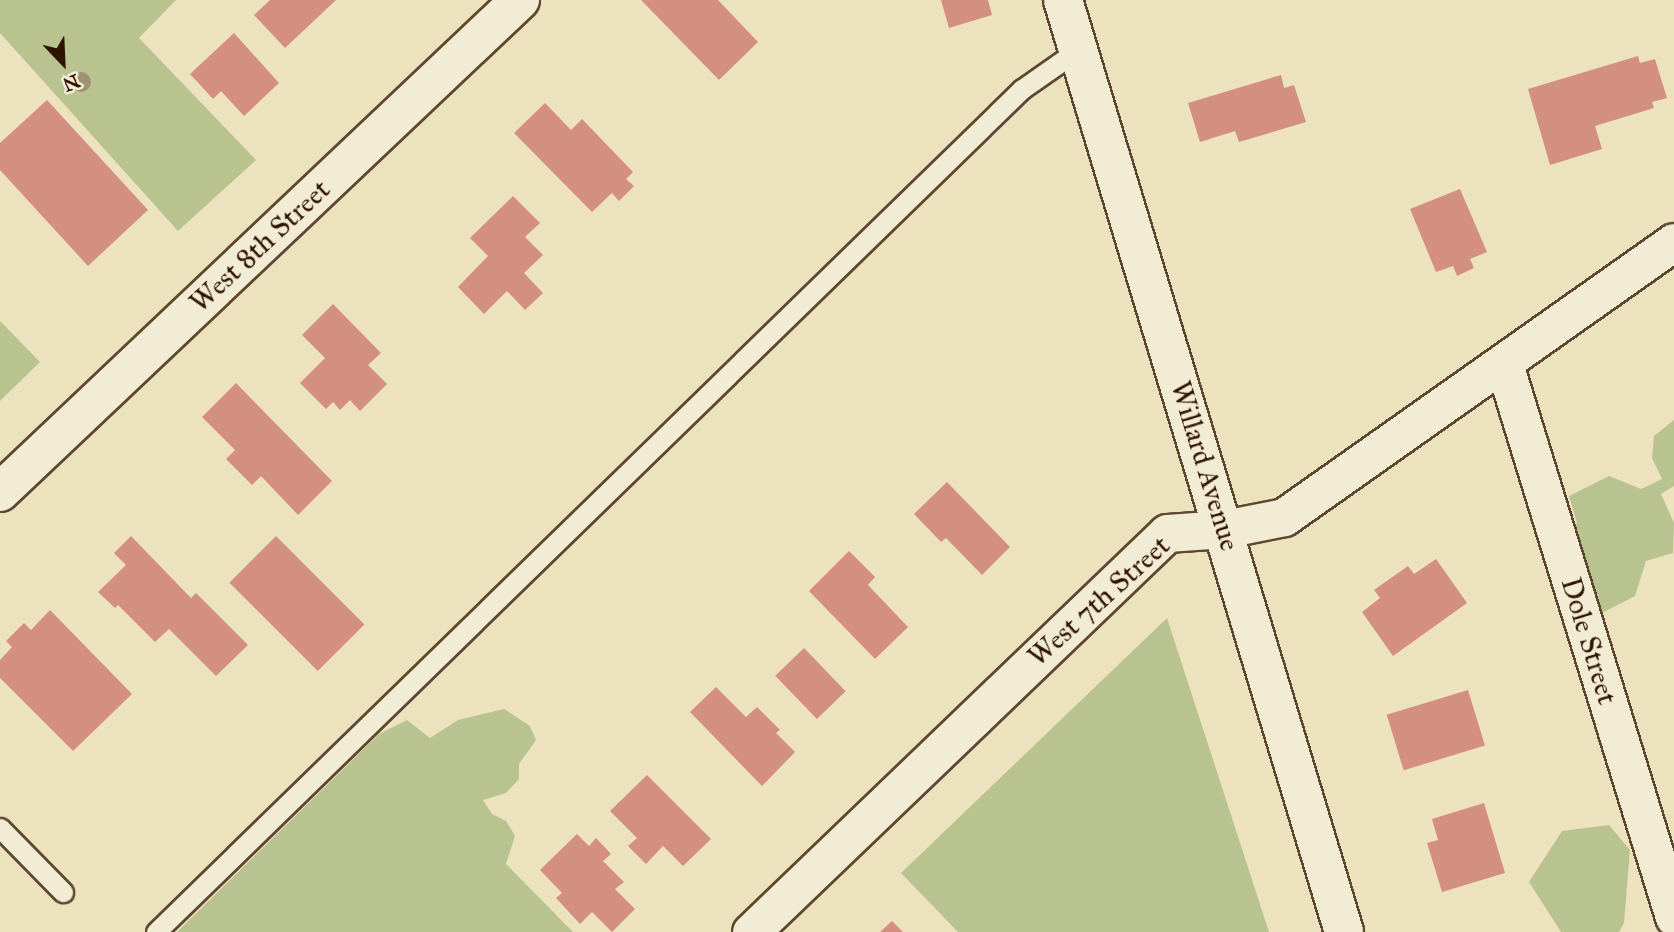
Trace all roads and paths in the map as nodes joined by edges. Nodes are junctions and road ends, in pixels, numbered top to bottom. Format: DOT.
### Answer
graph roads {
  1 [pos="520,0"];
  2 [pos="1063,0"];
  3 [pos="1078,50"];
  4 [pos="1674,242"];
  5 [pos="1504,364"];
  6 [pos="0,492"];
  7 [pos="1224,529"];
  8 [pos="0,828"];
  9 [pos="63,892"];
  10 [pos="1674,917"];
  11 [pos="156,932"];
  12 [pos="751,932"];
  13 [pos="1344,932"];
  1 -- 6 [label="street, West 8th Street"];
  2 -- 3 [label="street, Willard Avenue"];
  3 -- 7 [label="street, Willard Avenue"];
  3 -- 11 [label="lane"];
  4 -- 5 [label="street, West 7th Street"];
  5 -- 7 [label="street, West 7th Street"];
  5 -- 10 [label="street, Dole Street"];
  7 -- 12 [label="street, West 7th Street"];
  7 -- 13 [label="street, Willard Avenue"];
  8 -- 9 [label="lane"];
}
